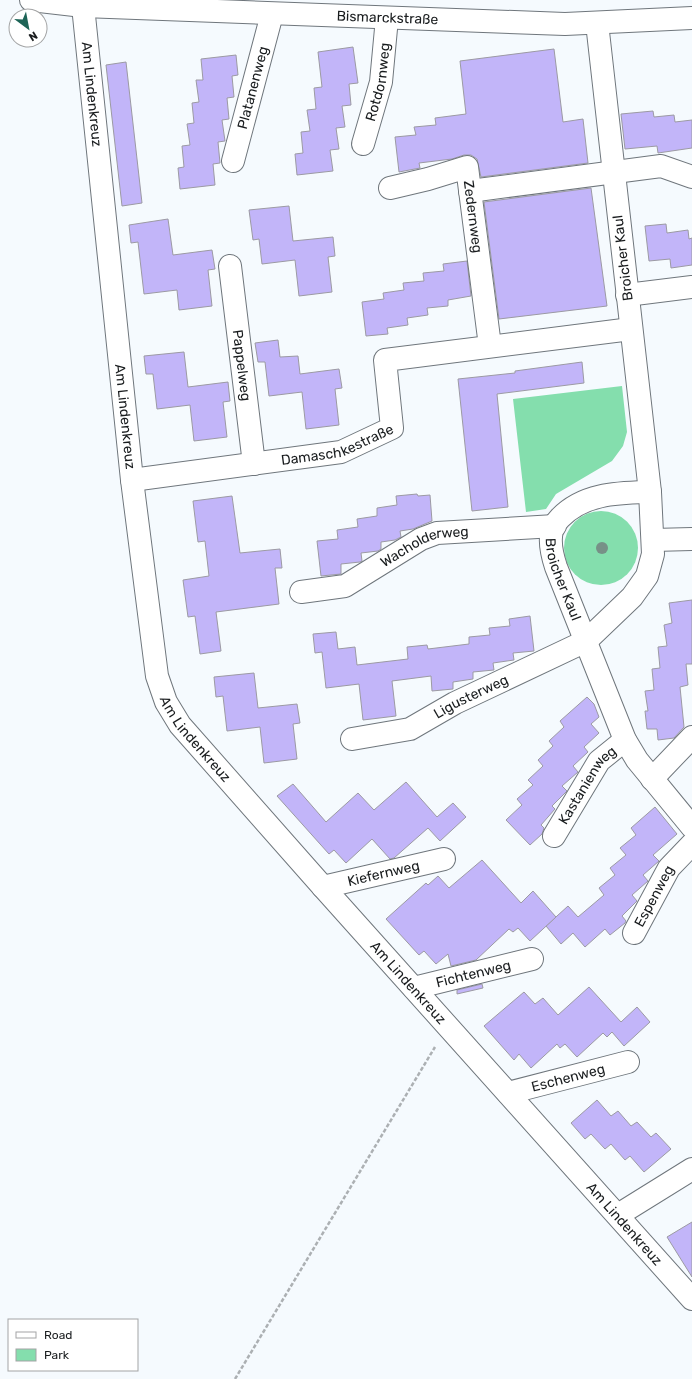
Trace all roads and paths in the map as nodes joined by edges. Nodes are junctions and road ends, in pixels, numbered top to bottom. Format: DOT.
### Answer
graph roads {
  1 [pos="31,0"];
  2 [pos="84,3"];
  3 [pos="272,14"];
  4 [pos="386,18"];
  5 [pos="692,18"];
  6 [pos="597,23"];
  7 [pos="363,144"];
  8 [pos="233,161"];
  9 [pos="613,173"];
  10 [pos="692,177"];
  11 [pos="390,188"];
  12 [pos="470,191"];
  13 [pos="230,266"];
  14 [pos="692,287"];
  15 [pos="627,295"];
  16 [pos="631,329"];
  17 [pos="490,346"];
  18 [pos="254,464"];
  19 [pos="132,480"];
  20 [pos="650,492"];
  21 [pos="554,526"];
  22 [pos="692,539"];
  23 [pos="653,540"];
  24 [pos="301,592"];
  25 [pos="586,641"];
  26 [pos="692,737"];
  27 [pos="352,739"];
  28 [pos="625,740"];
  29 [pos="652,779"];
  30 [pos="692,827"];
  31 [pos="554,836"];
  32 [pos="692,844"];
  33 [pos="444,859"];
  34 [pos="323,888"];
  35 [pos="634,933"];
  36 [pos="532,959"];
  37 [pos="414,988"];
  38 [pos="448,1026"];
  39 [pos="628,1062"];
  40 [pos="508,1093"];
  41 [pos="692,1169"];
  42 [pos="618,1215"];
  43 [pos="692,1299"];
  44 [pos="235,1379"];
  1 -- 2 [label="street, Bismarckstraße"];
  2 -- 3 [label="street, Bismarckstraße"];
  2 -- 19 [label="street, Am Lindenkreuz"];
  3 -- 4 [label="street, Bismarckstraße"];
  3 -- 8 [label="street, Platanenweg"];
  4 -- 6 [label="street, Bismarckstraße"];
  4 -- 7 [label="street, Rotdornweg"];
  5 -- 6 [label="street, Bismarckstraße"];
  6 -- 9 [label="street, Broicher Kaul"];
  9 -- 10 [label="street"];
  9 -- 12 [label="street"];
  9 -- 15 [label="street, Broicher Kaul"];
  11 -- 12 [label="street, Zedernweg"];
  12 -- 17 [label="street, Zedernweg"];
  13 -- 18 [label="street, Pappelweg"];
  14 -- 15 [label="street"];
  15 -- 16 [label="street, Broicher Kaul"];
  16 -- 17 [label="street, Damaschkestraße"];
  16 -- 20 [label="street, Broicher Kaul"];
  17 -- 18 [label="street, Damaschkestraße"];
  18 -- 19 [label="street, Damaschkestraße"];
  19 -- 34 [label="street, Am Lindenkreuz"];
  20 -- 21 [label="street, Broicher Kaul"];
  20 -- 23 [label="street, Broicher Kaul"];
  21 -- 24 [label="street, Wacholderweg"];
  21 -- 25 [label="street, Broicher Kaul"];
  22 -- 23 [label="street"];
  23 -- 25 [label="street, Broicher Kaul"];
  25 -- 27 [label="street, Ligusterweg"];
  25 -- 28 [label="street, Broicher Kaul"];
  26 -- 29 [label="street"];
  28 -- 29 [label="street, Broicher Kaul"];
  28 -- 31 [label="street, Kastanienweg"];
  29 -- 30 [label="street, Broicher Kaul"];
  32 -- 35 [label="street, Espenweg"];
  33 -- 34 [label="street, Kiefernweg"];
  34 -- 37 [label="street, Am Lindenkreuz"];
  36 -- 37 [label="street, Fichtenweg"];
  37 -- 38 [label="street, Am Lindenkreuz"];
  38 -- 40 [label="street, Am Lindenkreuz"];
  38 -- 44 [label="path"];
  39 -- 40 [label="street, Eschenweg"];
  40 -- 42 [label="street, Am Lindenkreuz"];
  41 -- 42 [label="street"];
  42 -- 43 [label="street, Am Lindenkreuz"];
}
